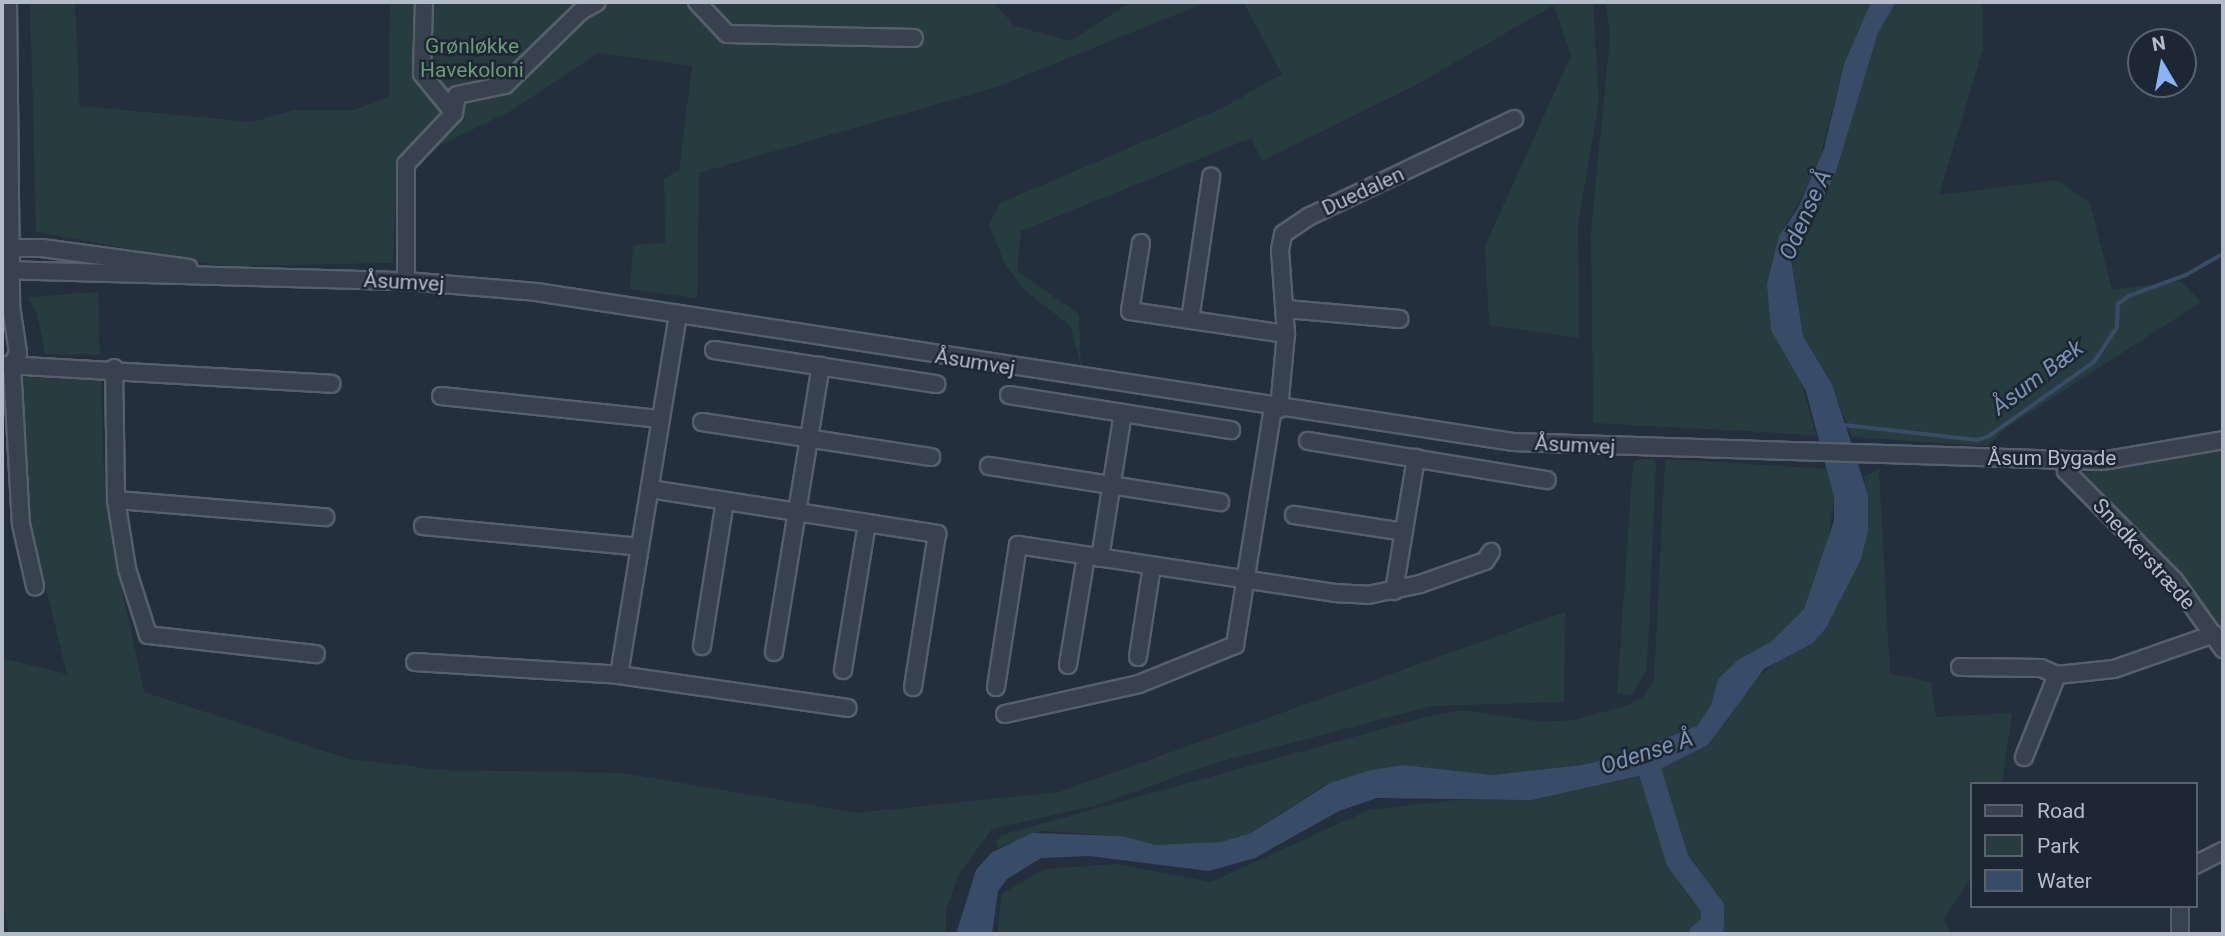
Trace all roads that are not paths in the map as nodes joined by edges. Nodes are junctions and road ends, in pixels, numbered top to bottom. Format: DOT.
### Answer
graph roads {
  1 [pos="8,2"];
  2 [pos="424,2"];
  3 [pos="597,2"];
  4 [pos="697,2"];
  5 [pos="914,38"];
  6 [pos="454,113"];
  7 [pos="1514,119"];
  8 [pos="1212,177"];
  9 [pos="1141,243"];
  10 [pos="6,248"];
  11 [pos="6,270"];
  12 [pos="253,278"];
  13 [pos="406,281"];
  14 [pos="1286,309"];
  15 [pos="678,316"];
  16 [pos="1400,319"];
  17 [pos="1190,320"];
  18 [pos="1286,334"];
  19 [pos="714,350"];
  20 [pos="5,363"];
  21 [pos="821,366"];
  22 [pos="114,368"];
  23 [pos="331,384"];
  24 [pos="936,384"];
  25 [pos="1009,395"];
  26 [pos="441,396"];
  27 [pos="1276,408"];
  28 [pos="1123,413"];
  29 [pos="661,419"];
  30 [pos="702,422"];
  31 [pos="1231,430"];
  32 [pos="809,438"];
  33 [pos="1308,440"];
  34 [pos="2223,440"];
  35 [pos="1878,455"];
  36 [pos="931,457"];
  37 [pos="1416,458"];
  38 [pos="2065,461"];
  39 [pos="989,466"];
  40 [pos="1547,480"];
  41 [pos="1111,485"];
  42 [pos="650,489"];
  43 [pos="10,494"];
  44 [pos="116,500"];
  45 [pos="725,501"];
  46 [pos="1220,502"];
  47 [pos="797,512"];
  48 [pos="1294,515"];
  49 [pos="325,517"];
  50 [pos="867,523"];
  51 [pos="422,526"];
  52 [pos="1404,531"];
  53 [pos="640,547"];
  54 [pos="1491,552"];
  55 [pos="1093,557"];
  56 [pos="1152,566"];
  57 [pos="1246,580"];
  58 [pos="35,586"];
  59 [pos="1394,591"];
  60 [pos="2214,634"];
  61 [pos="702,646"];
  62 [pos="2223,649"];
  63 [pos="774,652"];
  64 [pos="316,654"];
  65 [pos="1138,657"];
  66 [pos="415,662"];
  67 [pos="1068,665"];
  68 [pos="1960,667"];
  69 [pos="843,670"];
  70 [pos="620,675"];
  71 [pos="2057,675"];
  72 [pos="912,687"];
  73 [pos="996,687"];
  74 [pos="848,708"];
  75 [pos="1005,714"];
  76 [pos="2024,757"];
  77 [pos="2223,851"];
  78 [pos="2197,863"];
  79 [pos="2180,908"];
  80 [pos="2180,934"];
  1 -- 10 [label="street"];
  2 -- 6 [label="street"];
  3 -- 6 [label="street"];
  4 -- 5 [label="street"];
  6 -- 13 [label="street"];
  7 -- 14 [label="street, Duedalen"];
  8 -- 17 [label="street"];
  9 -- 17 [label="street"];
  10 -- 11 [label="street"];
  10 -- 12 [label="street, Åsumvej"];
  11 -- 12 [label="street, Åsumvej"];
  11 -- 20 [label="street"];
  12 -- 13 [label="street, Åsumvej"];
  13 -- 15 [label="street, Åsumvej"];
  14 -- 16 [label="street"];
  14 -- 18 [label="street, Duedalen"];
  15 -- 27 [label="street, Åsumvej"];
  15 -- 29 [label="street"];
  17 -- 18 [label="street"];
  18 -- 27 [label="street, Duedalen"];
  19 -- 21 [label="street, Åsumvej"];
  20 -- 22 [label="street"];
  20 -- 43 [label="street"];
  21 -- 24 [label="street, Åsumvej"];
  21 -- 32 [label="street"];
  22 -- 23 [label="street"];
  22 -- 44 [label="street"];
  25 -- 28 [label="street, Åsumvej"];
  26 -- 29 [label="street"];
  27 -- 35 [label="street, Åsumvej"];
  27 -- 57 [label="street"];
  28 -- 31 [label="street, Åsumvej"];
  28 -- 41 [label="street"];
  29 -- 42 [label="street"];
  30 -- 32 [label="street"];
  32 -- 36 [label="street"];
  32 -- 47 [label="street"];
  33 -- 37 [label="street, Åsumvej"];
  34 -- 38 [label="street, Åsum Bygade"];
  35 -- 38 [label="street, Åsum Bygade"];
  37 -- 40 [label="street, Åsumvej"];
  37 -- 52 [label="street"];
  38 -- 60 [label="street, Snedkerstræde"];
  39 -- 41 [label="street"];
  41 -- 46 [label="street"];
  41 -- 55 [label="street"];
  42 -- 45 [label="street"];
  42 -- 53 [label="street"];
  43 -- 58 [label="street"];
  44 -- 49 [label="street"];
  44 -- 64 [label="street"];
  45 -- 47 [label="street"];
  45 -- 61 [label="street"];
  47 -- 50 [label="street"];
  47 -- 63 [label="street"];
  48 -- 52 [label="street"];
  50 -- 69 [label="street"];
  50 -- 72 [label="street"];
  51 -- 53 [label="street"];
  52 -- 59 [label="street"];
  53 -- 70 [label="street"];
  54 -- 59 [label="street"];
  55 -- 56 [label="street"];
  55 -- 67 [label="street"];
  55 -- 73 [label="street"];
  56 -- 57 [label="street"];
  56 -- 65 [label="street"];
  57 -- 59 [label="street"];
  57 -- 75 [label="street"];
  60 -- 62 [label="street, Snedkerstræde"];
  60 -- 71 [label="street"];
  66 -- 70 [label="street"];
  68 -- 71 [label="street"];
  70 -- 74 [label="street"];
  71 -- 76 [label="street"];
  77 -- 78 [label="street"];
  79 -- 80 [label="street"];
}
